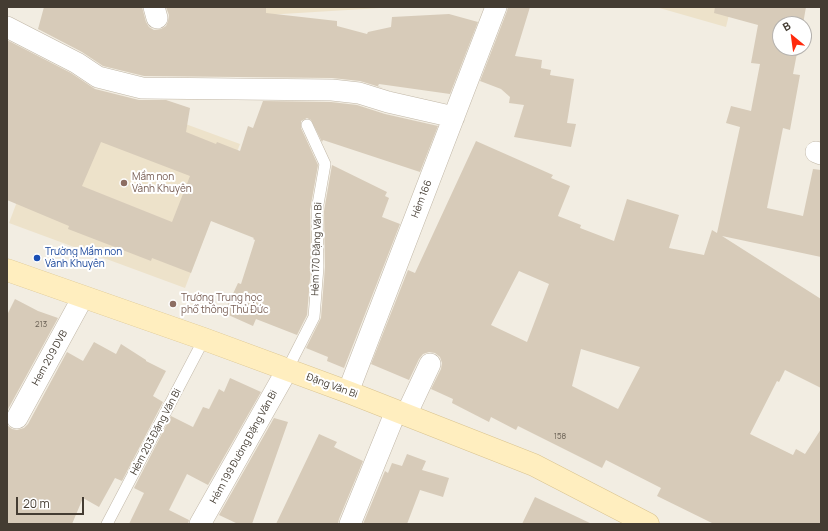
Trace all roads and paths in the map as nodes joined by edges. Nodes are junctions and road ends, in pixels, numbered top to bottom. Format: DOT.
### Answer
graph roads {
  1 [pos="496,7"];
  2 [pos="7,27"];
  3 [pos="454,117"];
  4 [pos="307,124"];
  5 [pos="7,270"];
  6 [pos="83,297"];
  7 [pos="204,339"];
  8 [pos="430,364"];
  9 [pos="287,370"];
  10 [pos="348,392"];
  11 [pos="401,413"];
  12 [pos="17,418"];
  13 [pos="107,524"];
  14 [pos="200,524"];
  15 [pos="350,524"];
  16 [pos="648,524"];
  1 -- 3 [label="street, Hẻm 166"];
  2 -- 3 [label="street"];
  3 -- 10 [label="street, Hẻm 166"];
  4 -- 9 [label="lane, Hẻm 170 Đặng Văn Bi"];
  5 -- 6 [label="main road, Đặng Văn Bi"];
  6 -- 7 [label="main road, Đặng Văn Bi"];
  6 -- 12 [label="street, Hem 209 DVB"];
  7 -- 9 [label="main road, Đặng Văn Bi"];
  7 -- 13 [label="lane, Hẻm 203 Đặng Văn Bi"];
  8 -- 11 [label="street"];
  9 -- 10 [label="main road, Đặng Văn Bi"];
  9 -- 14 [label="street, Hẻm 199 Đường Đặng Văn Bi"];
  10 -- 11 [label="main road, Đặng Văn Bi"];
  11 -- 15 [label="street"];
  11 -- 16 [label="main road, Đặng Văn Bi"];
}
